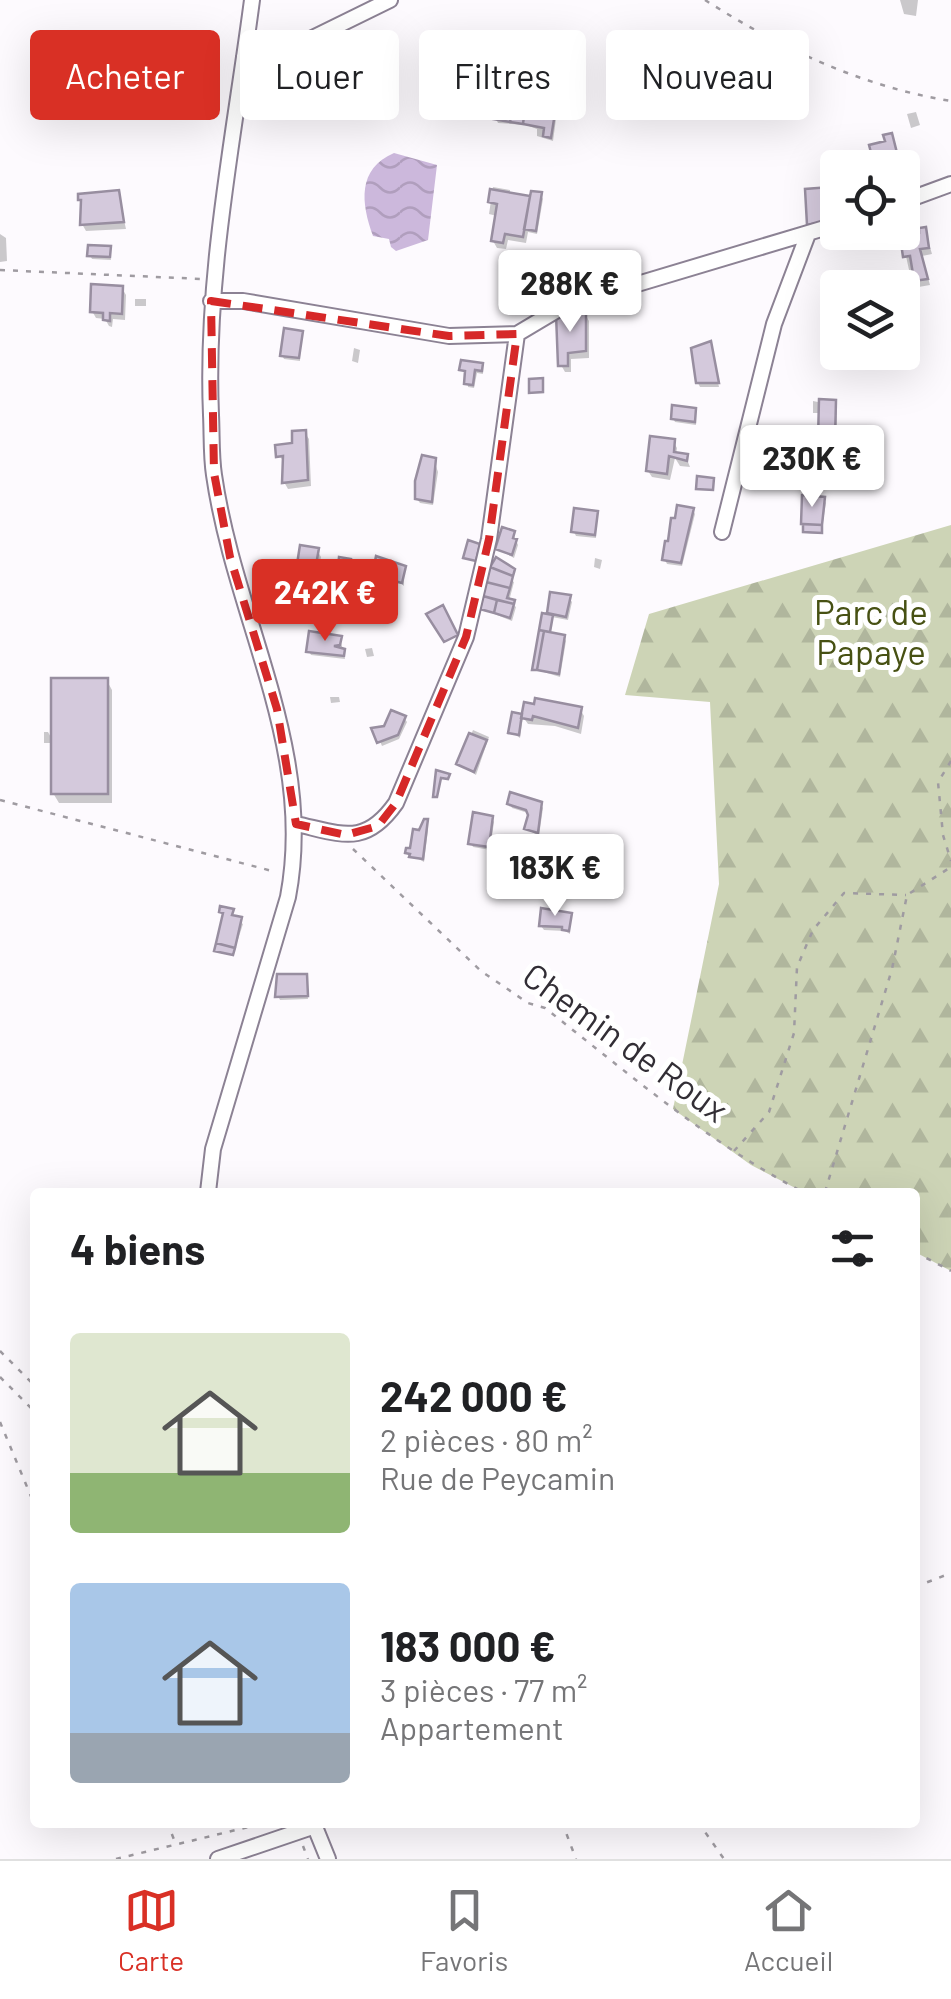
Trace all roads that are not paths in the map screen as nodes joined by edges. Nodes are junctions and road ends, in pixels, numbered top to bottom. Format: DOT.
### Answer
graph roads {
  1 [pos="252,0"];
  2 [pos="390,0"];
  3 [pos="248,30"];
  4 [pos="329,30"];
  5 [pos="240,86"];
  6 [pos="951,184"];
  7 [pos="920,195"];
  8 [pos="820,230"];
  9 [pos="808,234"];
  10 [pos="211,301"];
  11 [pos="518,334"];
  12 [pos="722,532"];
  13 [pos="296,824"];
  14 [pos="208,1188"];
  15 [pos="303,1828"];
  16 [pos="316,1828"];
  17 [pos="218,1859"];
  18 [pos="328,1859"];
  1 -- 3 [label="street"];
  2 -- 4 [label="street"];
  5 -- 10 [label="street"];
  6 -- 7 [label="street"];
  8 -- 9 [label="street"];
  9 -- 11 [label="street"];
  9 -- 12 [label="street"];
  10 -- 11 [label="street"];
  10 -- 13 [label="street"];
  11 -- 13 [label="street"];
  13 -- 14 [label="street"];
  15 -- 17 [label="street"];
  16 -- 18 [label="street"];
}
